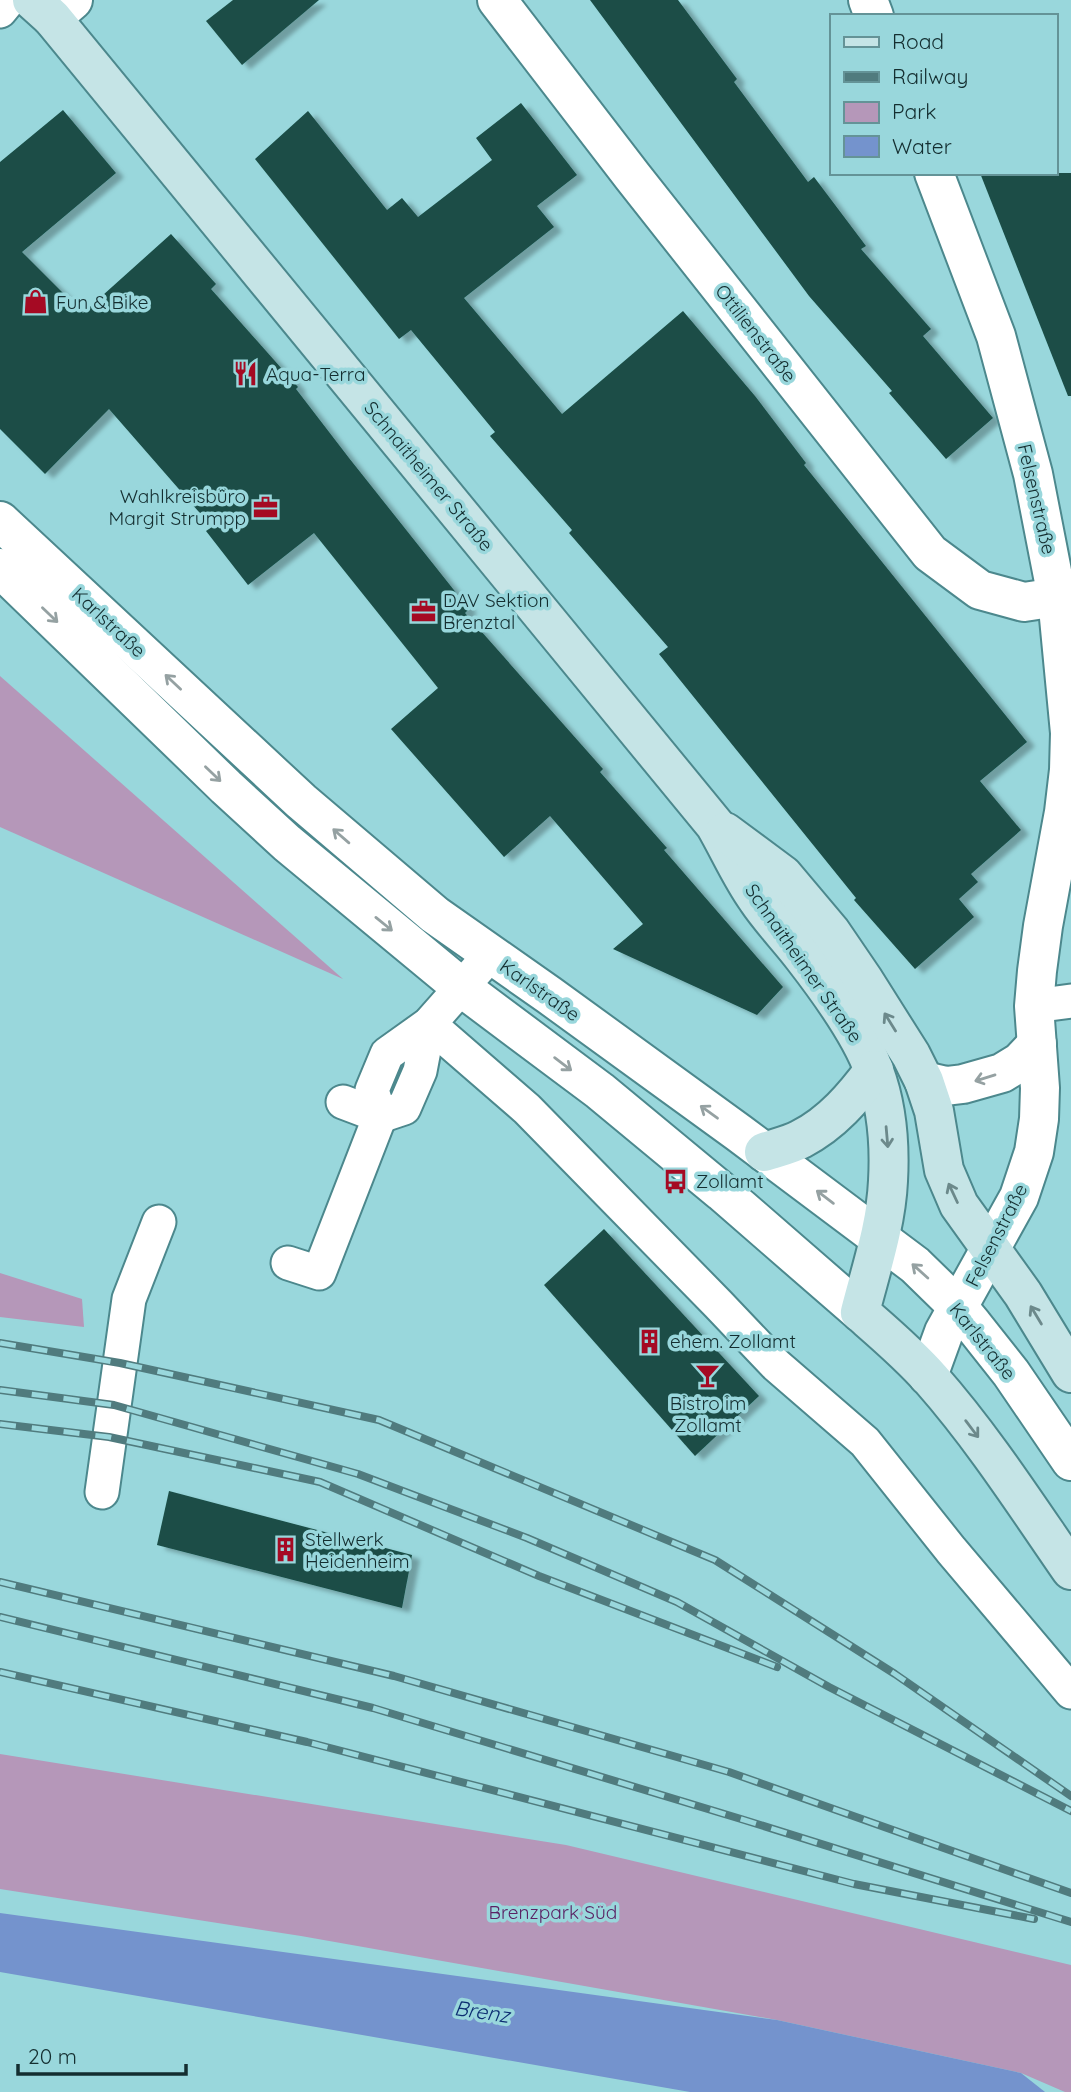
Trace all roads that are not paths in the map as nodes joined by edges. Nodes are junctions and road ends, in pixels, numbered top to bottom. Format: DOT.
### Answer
graph roads {
  1 [pos="9,0"];
  2 [pos="497,0"];
  3 [pos="52,6"];
  4 [pos="0,11"];
  5 [pos="935,175"];
  6 [pos="0,522"];
  7 [pos="0,568"];
  8 [pos="1057,597"];
  9 [pos="715,825"];
  10 [pos="490,955"];
  11 [pos="461,987"];
  12 [pos="1053,1003"];
  13 [pos="429,1024"];
  14 [pos="1037,1044"];
  15 [pos="874,1070"];
  16 [pos="924,1081"];
  17 [pos="343,1102"];
  18 [pos="380,1116"];
  19 [pos="764,1152"];
  20 [pos="159,1222"];
  21 [pos="880,1237"];
  22 [pos="990,1250"];
  23 [pos="288,1263"];
  24 [pos="958,1307"];
  25 [pos="860,1312"];
  26 [pos="1071,1373"];
  27 [pos="928,1376"];
  28 [pos="1071,1461"];
  29 [pos="102,1492"];
  30 [pos="1071,1570"];
  31 [pos="1071,1692"];
  1 -- 4 [label="lane"];
  2 -- 8 [label="street, Ottilienstraße"];
  3 -- 9 [label="street, Schnaitheimer Straße"];
  5 -- 8 [label="street, Felsenstraße"];
  10 -- 6 [label="street, Karlstraße, one-way"];
  7 -- 11 [label="street, Karlstraße, one-way"];
  8 -- 12 [label="street, Felsenstraße"];
  9 -- 15 [label="street, Schnaitheimer Straße"];
  16 -- 9 [label="street, Schnaitheimer Straße, one-way"];
  10 -- 11 [label="lane"];
  19 -- 10 [label="street, Karlstraße, one-way"];
  11 -- 13 [label="lane"];
  11 -- 25 [label="street, Karlstraße, one-way"];
  12 -- 14 [label="street, Felsenstraße"];
  13 -- 18 [label="lane"];
  13 -- 31 [label="lane"];
  14 -- 16 [label="street, one-way"];
  14 -- 22 [label="street, Felsenstraße"];
  15 -- 19 [label="street"];
  15 -- 21 [label="street, Schnaitheimer Straße, one-way"];
  22 -- 16 [label="street, Schnaitheimer Straße, one-way"];
  17 -- 18 [label="lane"];
  18 -- 23 [label="lane"];
  21 -- 19 [label="street, Karlstraße, one-way"];
  20 -- 29 [label="lane"];
  24 -- 21 [label="street, Karlstraße, one-way"];
  21 -- 25 [label="street, Schnaitheimer Straße"];
  22 -- 24 [label="street, Felsenstraße"];
  26 -- 22 [label="street, Schnaitheimer Straße, one-way"];
  24 -- 27 [label="street, Felsenstraße"];
  24 -- 28 [label="street, Karlstraße"];
  25 -- 27 [label="street"];
  27 -- 30 [label="street, one-way"];
}
